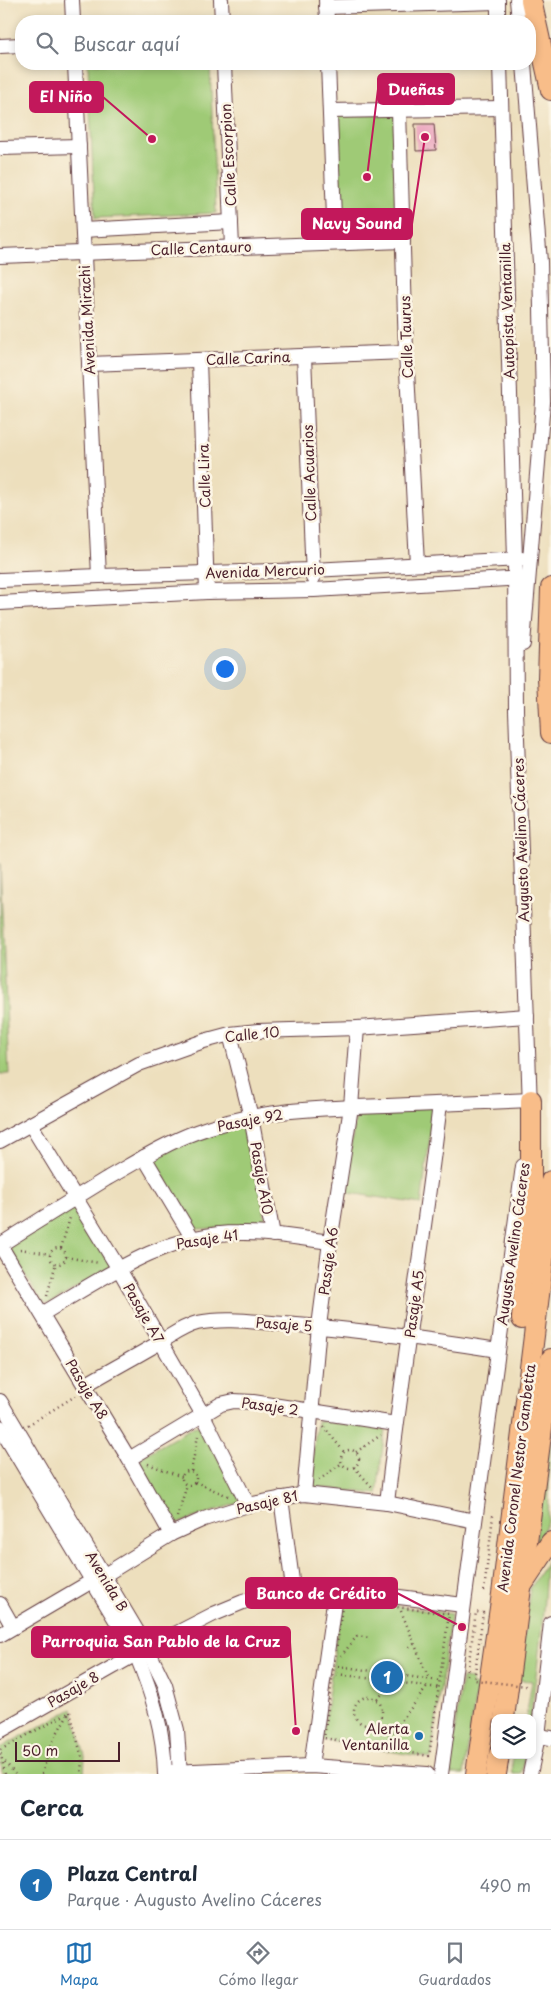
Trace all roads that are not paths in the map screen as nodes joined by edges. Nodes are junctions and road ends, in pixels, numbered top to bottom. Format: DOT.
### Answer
graph roads {
  1 [pos="72,0"];
  2 [pos="221,0"];
  3 [pos="517,0"];
  4 [pos="531,0"];
  5 [pos="498,1"];
  6 [pos="326,3"];
  7 [pos="73,15"];
  8 [pos="222,15"];
  9 [pos="498,15"];
  10 [pos="518,15"];
  11 [pos="534,15"];
  12 [pos="536,22"];
  13 [pos="15,45"];
  14 [pos="0,46"];
  15 [pos="75,70"];
  16 [pos="224,70"];
  17 [pos="328,70"];
  18 [pos="500,70"];
  19 [pos="525,70"];
  20 [pos="551,90"];
  21 [pos="501,108"];
  22 [pos="399,110"];
  23 [pos="330,111"];
  24 [pos="79,146"];
  25 [pos="0,148"];
  26 [pos="231,222"];
  27 [pos="83,230"];
  28 [pos="402,241"];
  29 [pos="335,243"];
  30 [pos="545,245"];
  31 [pos="232,247"];
  32 [pos="84,253"];
  33 [pos="0,256"];
  34 [pos="545,262"];
  35 [pos="406,352"];
  36 [pos="304,356"];
  37 [pos="199,360"];
  38 [pos="89,364"];
  39 [pos="515,559"];
  40 [pos="530,559"];
  41 [pos="417,564"];
  42 [pos="313,570"];
  43 [pos="207,572"];
  44 [pos="99,576"];
  45 [pos="47,578"];
  46 [pos="529,578"];
  47 [pos="515,579"];
  48 [pos="0,580"];
  49 [pos="551,588"];
  50 [pos="314,590"];
  51 [pos="207,592"];
  52 [pos="48,601"];
  53 [pos="0,603"];
  54 [pos="516,710"];
  55 [pos="551,733"];
  56 [pos="527,1016"];
  57 [pos="357,1028"];
  58 [pos="230,1034"];
  59 [pos="531,1100"];
  60 [pos="440,1104"];
  61 [pos="351,1107"];
  62 [pos="251,1117"];
  63 [pos="31,1125"];
  64 [pos="0,1141"];
  65 [pos="144,1157"];
  66 [pos="551,1181"];
  67 [pos="76,1197"];
  68 [pos="272,1234"];
  69 [pos="193,1239"];
  70 [pos="330,1242"];
  71 [pos="0,1245"];
  72 [pos="119,1269"];
  73 [pos="42,1314"];
  74 [pos="319,1326"];
  75 [pos="410,1336"];
  76 [pos="160,1342"];
  77 [pos="498,1350"];
  78 [pos="551,1359"];
  79 [pos="86,1387"];
  80 [pos="0,1401"];
  81 [pos="311,1412"];
  82 [pos="201,1422"];
  83 [pos="396,1424"];
  84 [pos="521,1428"];
  85 [pos="7,1430"];
  86 [pos="136,1460"];
  87 [pos="304,1494"];
  88 [pos="281,1498"];
  89 [pos="387,1503"];
  90 [pos="248,1505"];
  91 [pos="475,1520"];
  92 [pos="171,1534"];
  93 [pos="551,1542"];
  94 [pos="97,1578"];
  95 [pos="293,1588"];
  96 [pos="336,1589"];
  97 [pos="520,1590"];
  98 [pos="0,1604"];
  99 [pos="463,1605"];
  100 [pos="551,1623"];
  101 [pos="13,1627"];
  102 [pos="0,1635"];
  103 [pos="141,1651"];
  104 [pos="504,1714"];
  105 [pos="0,1731"];
  106 [pos="545,1737"];
  107 [pos="498,1759"];
  108 [pos="311,1766"];
  109 [pos="260,1771"];
  110 [pos="165,1773"];
  111 [pos="180,1773"];
  112 [pos="427,1774"];
  113 [pos="441,1774"];
  114 [pos="476,1774"];
  115 [pos="496,1774"];
  116 [pos="530,1774"];
  1 -- 7 [label="street"];
  2 -- 8 [label="street"];
  3 -- 10 [label="street"];
  4 -- 11 [label="highway"];
  5 -- 6 [label="street"];
  5 -- 9 [label="street"];
  12 -- 20 [label="highway"];
  13 -- 14 [label="street"];
  15 -- 24 [label="street, Avenida Mirachi"];
  16 -- 26 [label="street, Calle Escorpion"];
  17 -- 23 [label="street"];
  18 -- 21 [label="street, Autopista Ventanilla"];
  19 -- 30 [label="street"];
  21 -- 22 [label="street"];
  21 -- 39 [label="street, Autopista Ventanilla"];
  22 -- 23 [label="street"];
  22 -- 28 [label="street, Calle Taurus"];
  23 -- 29 [label="street"];
  24 -- 25 [label="street"];
  24 -- 27 [label="street, Avenida Mirachi"];
  26 -- 27 [label="street"];
  26 -- 31 [label="street, Calle Escorpion"];
  27 -- 32 [label="street, Avenida Mirachi"];
  28 -- 29 [label="street, Calle Centauro"];
  28 -- 35 [label="street, Calle Taurus"];
  29 -- 31 [label="street, Calle Centauro"];
  30 -- 34 [label="street"];
  31 -- 32 [label="street, Calle Centauro"];
  32 -- 33 [label="street, Calle Centauro"];
  32 -- 38 [label="street, Avenida Mirachi"];
  34 -- 40 [label="street"];
  35 -- 36 [label="street, Calle Carina"];
  35 -- 41 [label="street, Calle Taurus"];
  36 -- 37 [label="street, Calle Carina"];
  36 -- 42 [label="street, Calle Acuarios"];
  37 -- 38 [label="street, Calle Carina"];
  37 -- 43 [label="street, Calle Lira"];
  38 -- 44 [label="street, Avenida Mirachi"];
  39 -- 40 [label="street, Avenida Mercurio"];
  39 -- 41 [label="street, Avenida Mercurio"];
  39 -- 47 [label="street, Augusto Avelino Cáceres"];
  40 -- 46 [label="street, Augusto Avelino Cáceres"];
  41 -- 42 [label="street, Avenida Mercurio"];
  42 -- 43 [label="street, Avenida Mercurio"];
  42 -- 50 [label="street, Calle Acuarios"];
  43 -- 44 [label="street, Avenida Mercurio"];
  43 -- 51 [label="street, Calle Lira"];
  44 -- 45 [label="street, Avenida Mercurio"];
  45 -- 48 [label="street, Avenida Mercurio"];
  45 -- 52 [label="street"];
  46 -- 47 [label="street, Avenida Mercurio"];
  46 -- 54 [label="street, Augusto Avelino Cáceres"];
  47 -- 50 [label="street, Avenida Mercurio"];
  47 -- 54 [label="street, Augusto Avelino Cáceres"];
  49 -- 55 [label="highway"];
  50 -- 51 [label="street, Avenida Mercurio"];
  51 -- 52 [label="street, Avenida Mercurio"];
  52 -- 53 [label="street, Avenida Mercurio"];
  54 -- 56 [label="street, Augusto Avelino Cáceres"];
  56 -- 57 [label="street, Calle 10"];
  56 -- 59 [label="street, Augusto Avelino Cáceres"];
  57 -- 58 [label="street, Calle 10"];
  57 -- 61 [label="street, Pasaje A6"];
  58 -- 62 [label="street, Pasaje A10"];
  58 -- 63 [label="street, Calle 10"];
  59 -- 60 [label="street, Pasaje 92"];
  59 -- 77 [label="street, Augusto Avelino Cáceres"];
  59 -- 84 [label="highway"];
  60 -- 61 [label="street, Pasaje 92"];
  60 -- 75 [label="street, Pasaje A5"];
  61 -- 62 [label="street, Pasaje 92"];
  61 -- 70 [label="street, Pasaje A6"];
  62 -- 65 [label="street, Pasaje 92"];
  62 -- 68 [label="street, Pasaje A10"];
  63 -- 64 [label="street, Calle 10"];
  63 -- 67 [label="street, Pasaje A7"];
  65 -- 67 [label="street, Pasaje 92"];
  65 -- 69 [label="street"];
  66 -- 84 [label="highway, Avenida Coronel Nestor Gambetta"];
  67 -- 71 [label="street, Pasaje 92"];
  67 -- 72 [label="street, Pasaje A7"];
  68 -- 69 [label="street, Pasaje 41"];
  68 -- 70 [label="street, Pasaje 41"];
  69 -- 72 [label="street, Pasaje 41"];
  70 -- 74 [label="street, Pasaje A6"];
  71 -- 73 [label="street, Pasaje A8"];
  72 -- 73 [label="street, Pasaje 41"];
  72 -- 76 [label="street, Pasaje A7"];
  73 -- 79 [label="street, Pasaje A8"];
  74 -- 75 [label="street, Pasaje 5"];
  74 -- 76 [label="street, Pasaje 5"];
  74 -- 81 [label="street, Pasaje A6"];
  75 -- 77 [label="street, Pasaje 5"];
  75 -- 83 [label="street, Pasaje A5"];
  76 -- 79 [label="street, Pasaje 5"];
  76 -- 82 [label="street, Pasaje A7"];
  77 -- 91 [label="street, Augusto Avelino Cáceres"];
  78 -- 97 [label="highway, Avenida Coronel Nestor Gambetta"];
  79 -- 86 [label="street, Pasaje A8"];
  80 -- 85 [label="street, Avenida B"];
  81 -- 82 [label="street, Pasaje 2"];
  81 -- 83 [label="street, Pasaje 2"];
  81 -- 87 [label="street, Pasaje A6"];
  82 -- 86 [label="street, Pasaje 2"];
  82 -- 90 [label="street, Pasaje A7"];
  83 -- 89 [label="street, Pasaje A5"];
  84 -- 114 [label="highway, Avenida Coronel Nestor Gambetta"];
  85 -- 94 [label="street, Avenida B"];
  86 -- 92 [label="street, Pasaje A8"];
  87 -- 88 [label="street, Pasaje 81"];
  87 -- 89 [label="street, Pasaje 81"];
  88 -- 90 [label="street, Pasaje 81"];
  88 -- 95 [label="street"];
  89 -- 91 [label="street, Pasaje 81"];
  90 -- 92 [label="street, Pasaje 81"];
  91 -- 99 [label="street, Augusto Avelino Cáceres"];
  92 -- 94 [label="street, Pasaje 81"];
  93 -- 97 [label="highway"];
  94 -- 101 [label="street, Pasaje 81"];
  94 -- 103 [label="street, Avenida B"];
  95 -- 96 [label="street, Pasaje 8"];
  95 -- 103 [label="street, Pasaje 8"];
  96 -- 99 [label="street, Pasaje 8"];
  96 -- 108 [label="street"];
  97 -- 104 [label="highway, Avenida Coronel Nestor Gambetta"];
  98 -- 101 [label="street"];
  99 -- 113 [label="street, Augusto Avelino Cáceres"];
  100 -- 106 [label="street"];
  101 -- 102 [label="street, Pasaje 81"];
  103 -- 105 [label="street, Pasaje 8"];
  103 -- 110 [label="street, Avenida B"];
  103 -- 111 [label="street, Avenida B"];
  106 -- 116 [label="street"];
  107 -- 115 [label="highway"];
  108 -- 109 [label="street"];
  108 -- 112 [label="street"];
  109 -- 111 [label="street"];
  110 -- 111 [label="street"];
}
